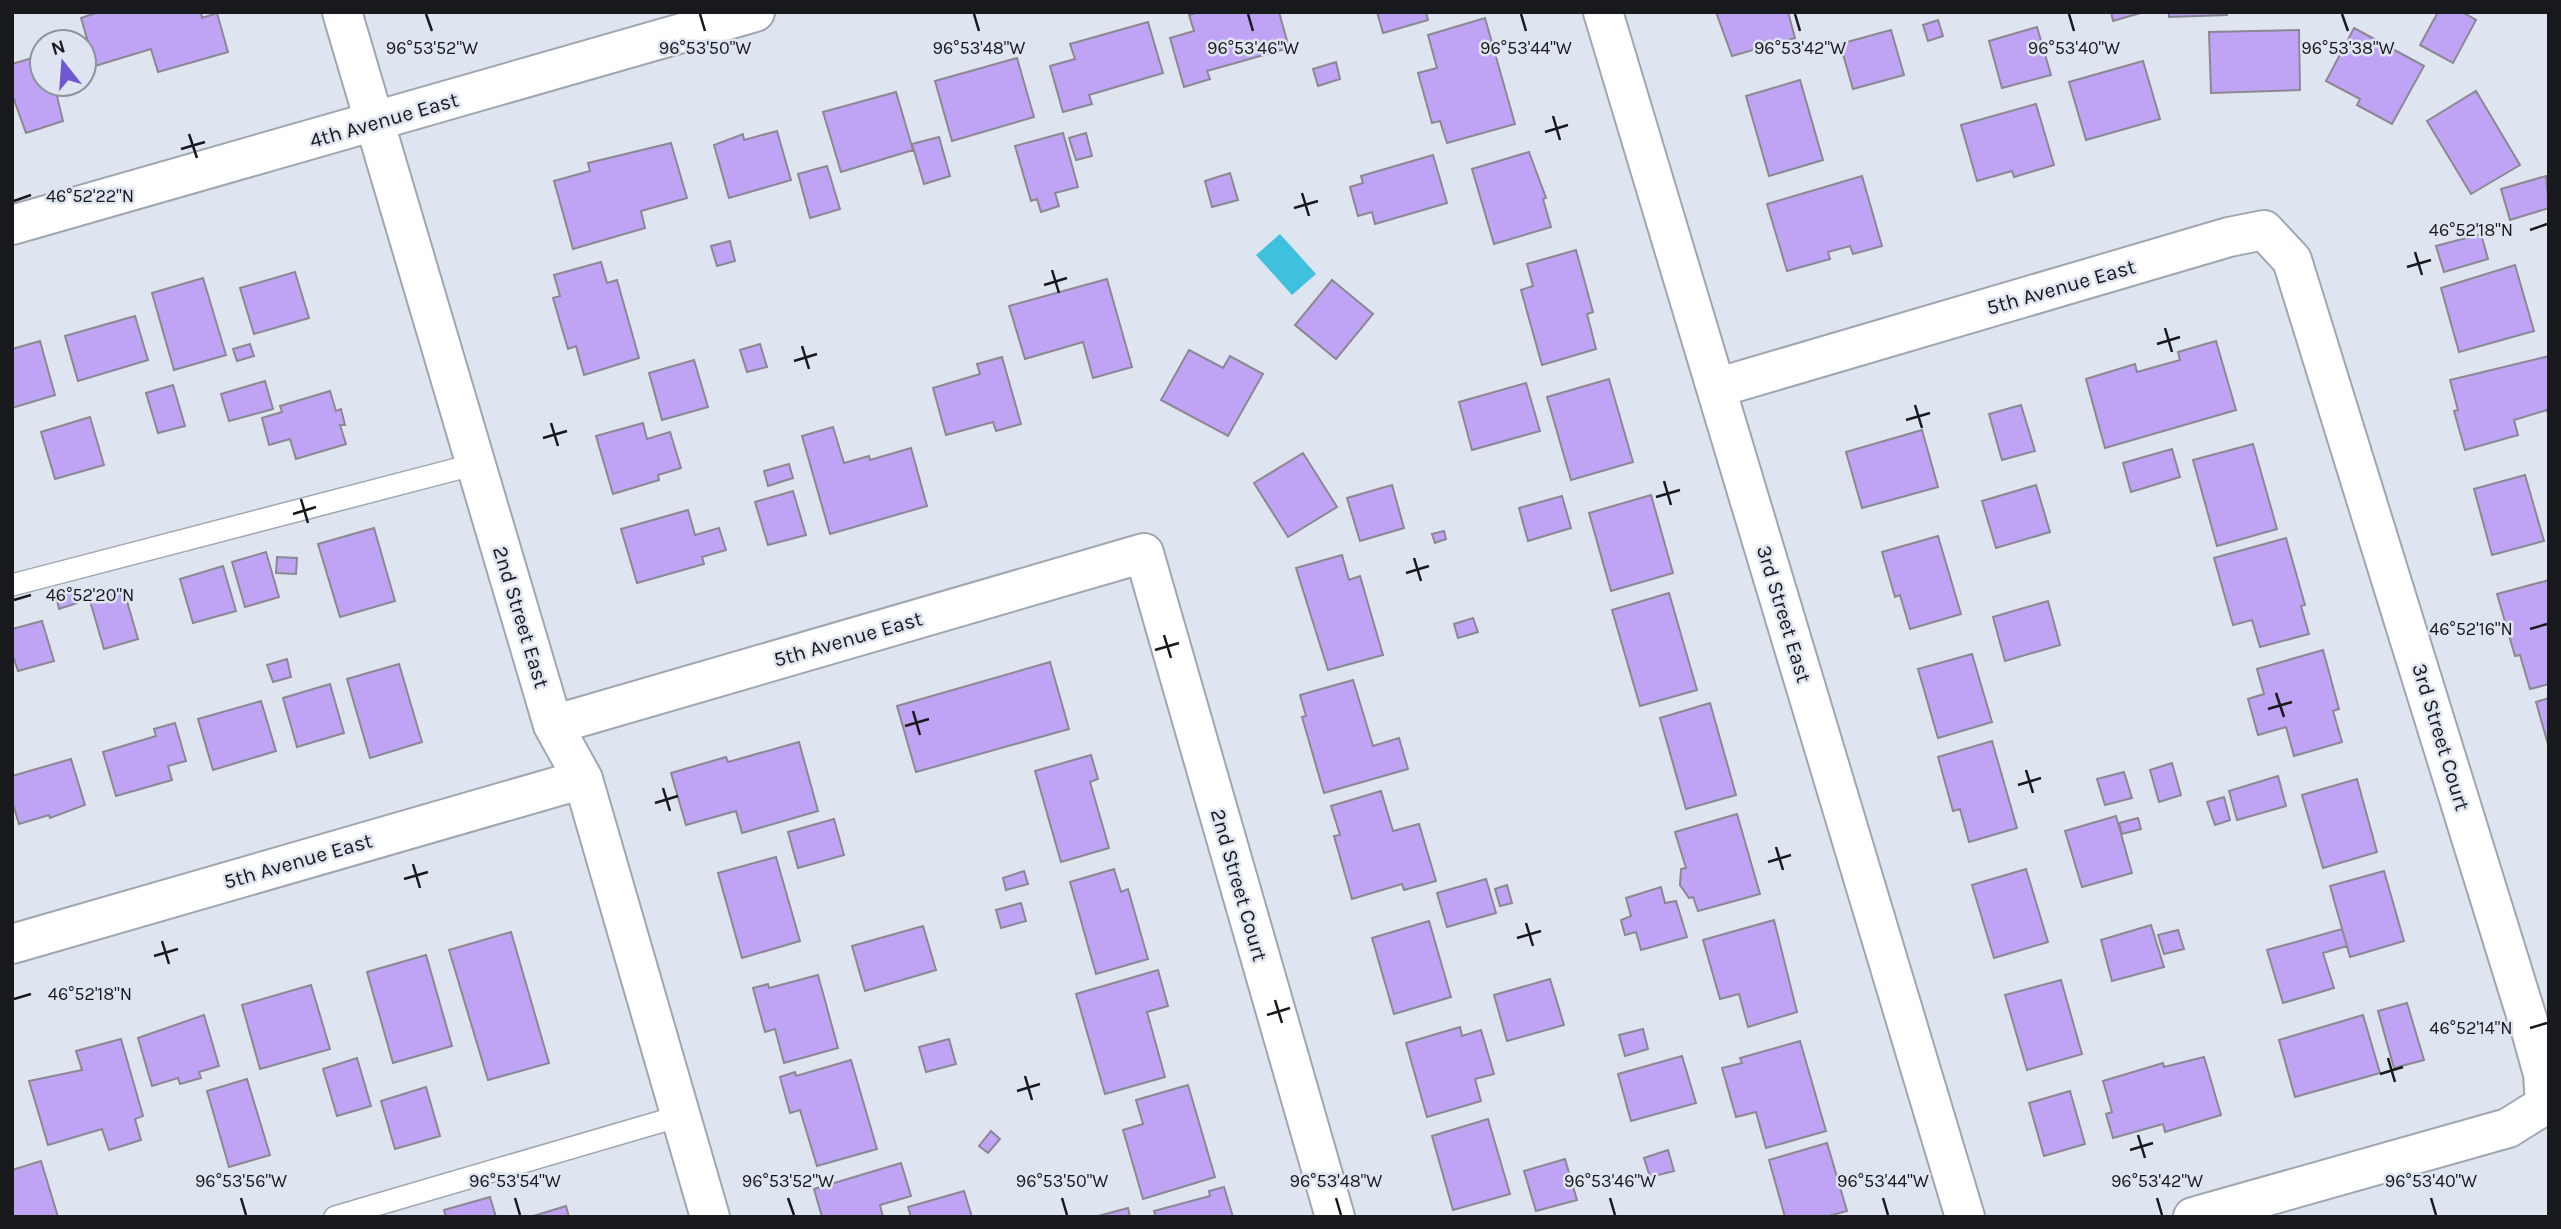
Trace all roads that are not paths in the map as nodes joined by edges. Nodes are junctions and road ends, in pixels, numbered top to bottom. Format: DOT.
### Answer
graph roads {
  1 [pos="342,12"];
  2 [pos="755,12"];
  3 [pos="1603,12"];
  4 [pos="375,123"];
  5 [pos="12,225"];
  6 [pos="2326,362"];
  7 [pos="1716,388"];
  8 [pos="476,464"];
  9 [pos="1143,553"];
  10 [pos="12,585"];
  11 [pos="553,725"];
  12 [pos="583,779"];
  13 [pos="12,944"];
  14 [pos="680,1116"];
  15 [pos="335,1217"];
  16 [pos="710,1217"];
  17 [pos="1335,1217"];
  18 [pos="1965,1217"];
  19 [pos="2193,1217"];
  1 -- 4 [label="street, 2nd Street East"];
  2 -- 4 [label="street, 4th Avenue East"];
  3 -- 7 [label="street, 3rd Street East"];
  4 -- 5 [label="street, 4th Avenue East"];
  4 -- 8 [label="street, 2nd Street East"];
  6 -- 7 [label="street, 5th Avenue East"];
  6 -- 19 [label="street, 3rd Street Court"];
  7 -- 18 [label="street, 3rd Street East"];
  8 -- 10 [label="lane"];
  8 -- 11 [label="street, 2nd Street East"];
  9 -- 11 [label="street, 5th Avenue East"];
  9 -- 17 [label="street, 2nd Street Court"];
  11 -- 12 [label="street, 2nd Street East"];
  12 -- 13 [label="street, 5th Avenue East"];
  12 -- 14 [label="street, 2nd Street East"];
  14 -- 15 [label="lane"];
  14 -- 16 [label="street, 2nd Street East"];
}
